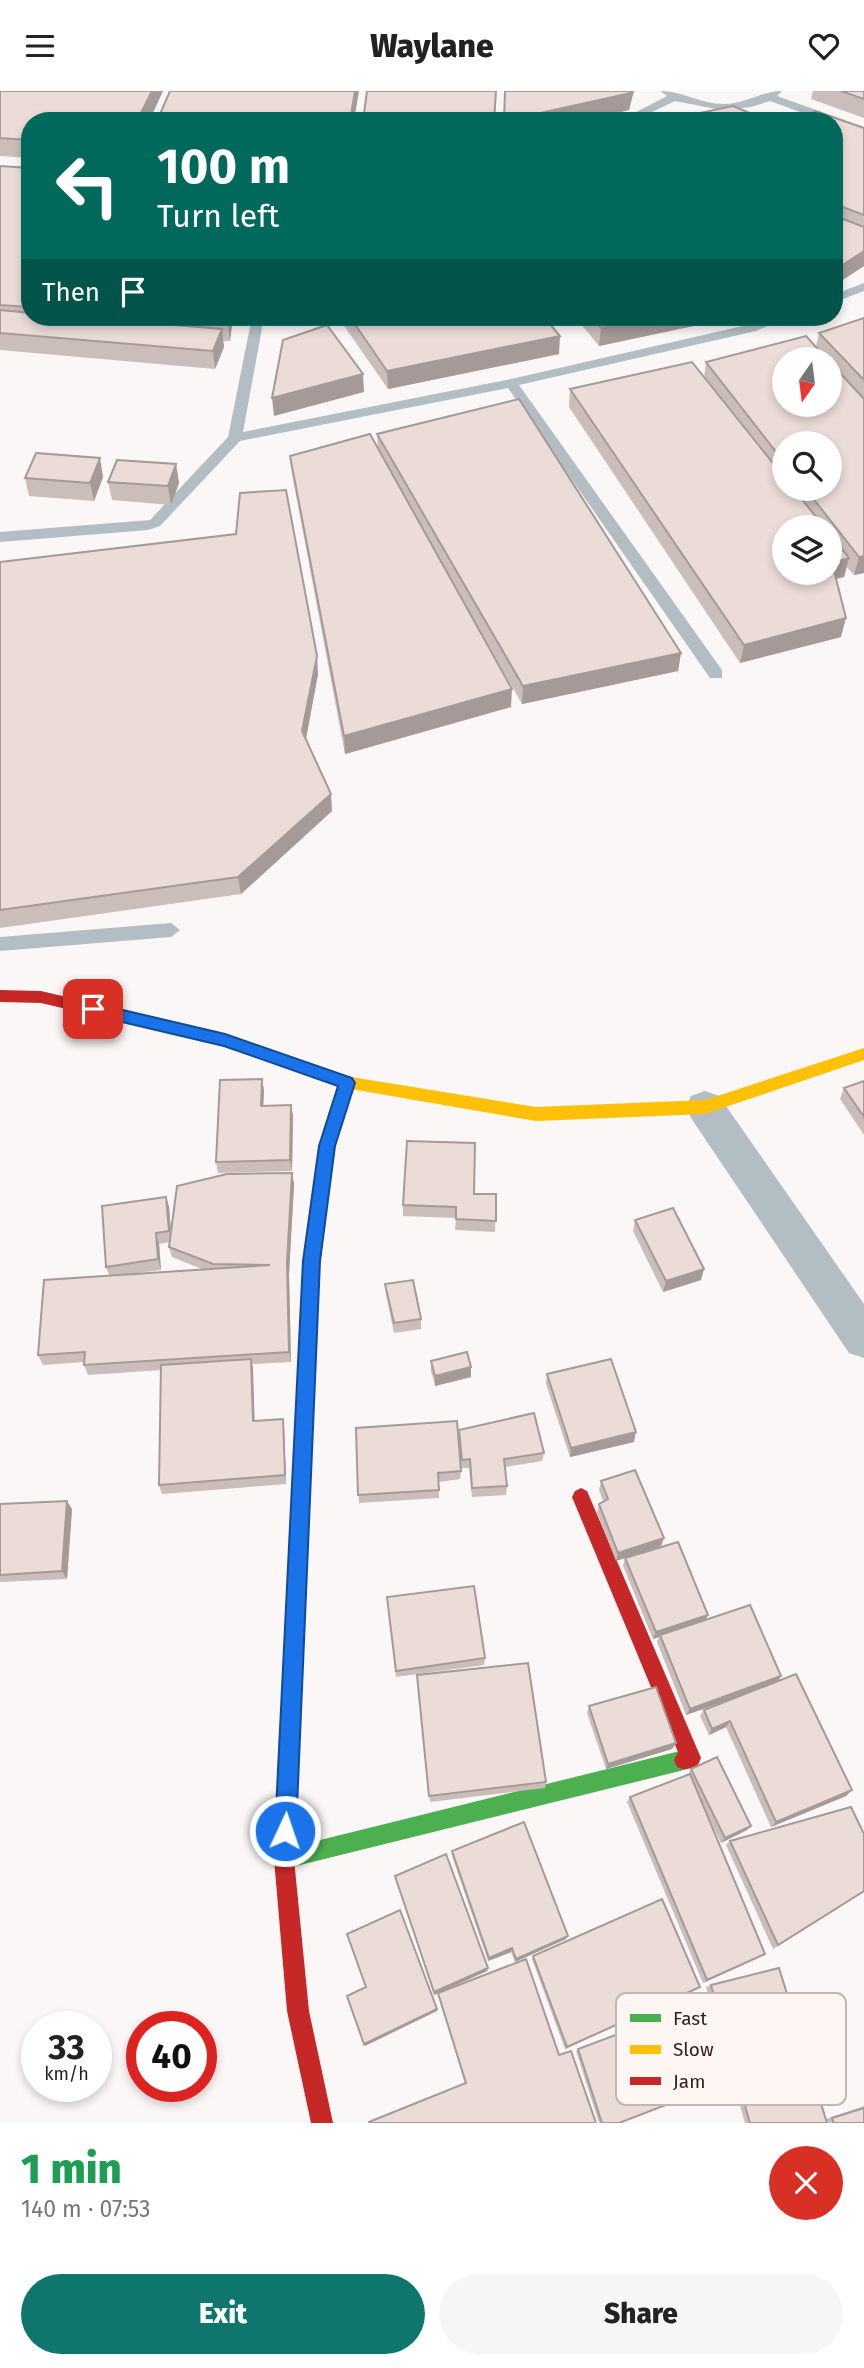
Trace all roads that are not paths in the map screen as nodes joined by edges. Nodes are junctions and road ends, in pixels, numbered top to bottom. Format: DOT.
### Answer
graph roads {
  1 [pos="669,94"];
  2 [pos="773,94"];
  3 [pos="639,112"];
  4 [pos="817,112"];
  5 [pos="843,122"];
  6 [pos="864,131"];
  7 [pos="864,287"];
  8 [pos="843,295"];
  9 [pos="256,326"];
  10 [pos="757,326"];
  11 [pos="511,383"];
  12 [pos="235,438"];
  13 [pos="0,537"];
  14 [pos="716,674"];
  15 [pos="171,930"];
  16 [pos="0,944"];
  17 [pos="0,996"];
  18 [pos="864,1054"];
  19 [pos="347,1083"];
  20 [pos="705,1107"];
  21 [pos="864,1339"];
  22 [pos="582,1497"];
  23 [pos="284,1859"];
  24 [pos="322,2123"];
  1 -- 2 [label="lane"];
  1 -- 3 [label="lane"];
  2 -- 4 [label="lane"];
  5 -- 6 [label="lane"];
  7 -- 8 [label="lane"];
  9 -- 12 [label="lane"];
  10 -- 11 [label="lane"];
  11 -- 12 [label="lane"];
  11 -- 14 [label="lane"];
  12 -- 13 [label="lane"];
  15 -- 16 [label="lane"];
  17 -- 19 [label="street"];
  18 -- 20 [label="street"];
  19 -- 20 [label="street"];
  19 -- 23 [label="street"];
  20 -- 21 [label="street"];
  22 -- 23 [label="street"];
  23 -- 24 [label="street"];
}
